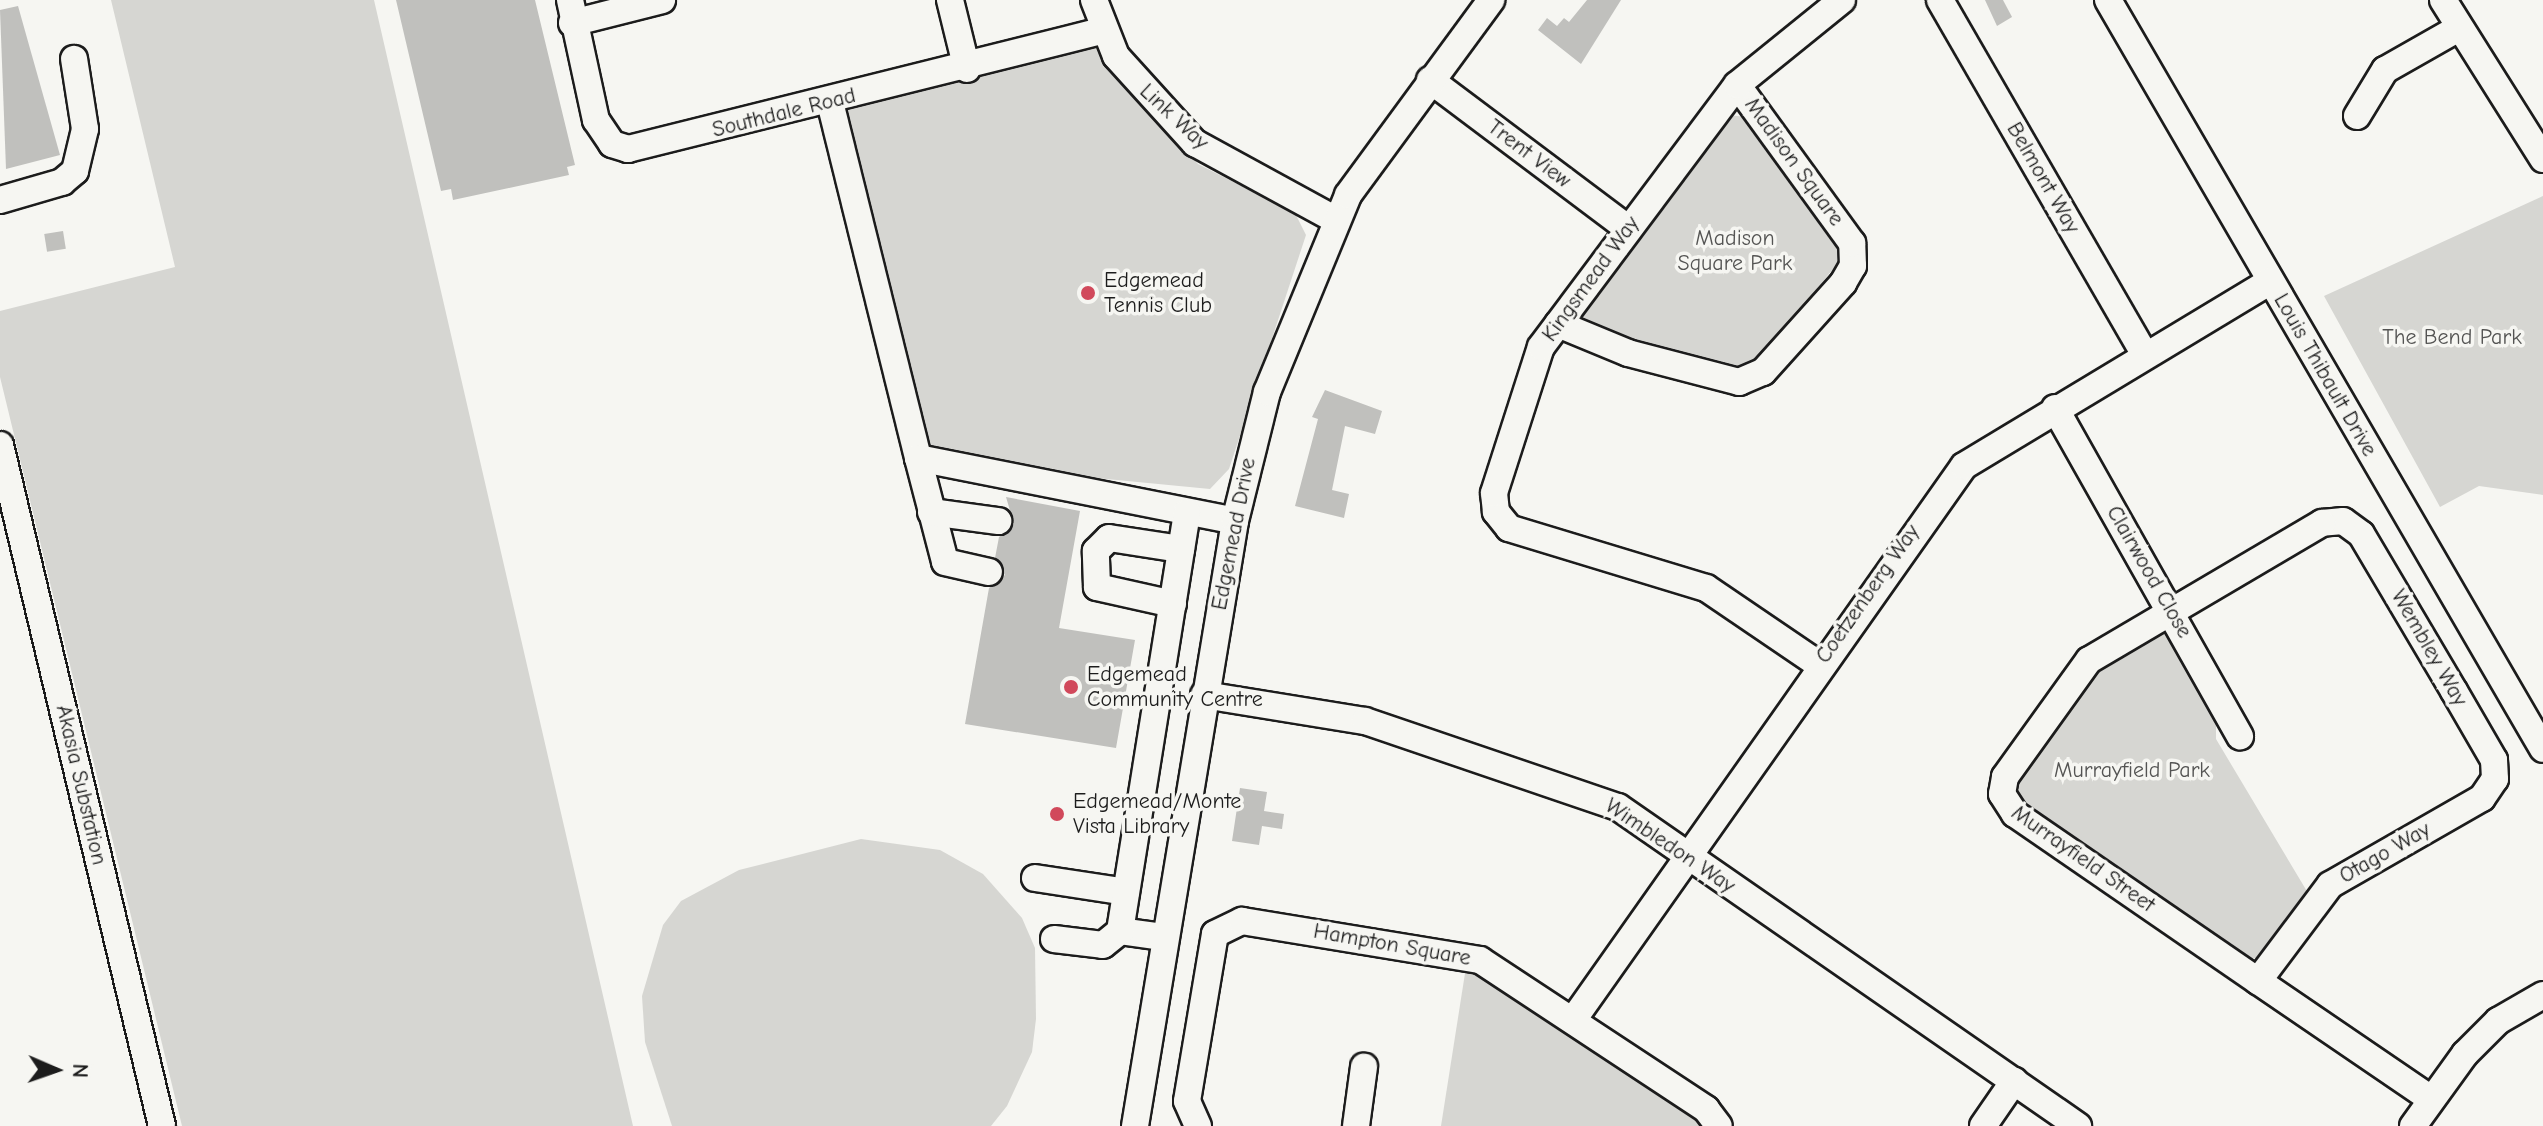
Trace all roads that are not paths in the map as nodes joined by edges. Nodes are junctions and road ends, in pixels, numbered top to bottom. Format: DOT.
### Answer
graph roads {
  1 [pos="662,0"];
  2 [pos="950,0"];
  3 [pos="1094,0"];
  4 [pos="1491,0"];
  5 [pos="1842,0"];
  6 [pos="1940,0"];
  7 [pos="2108,0"];
  8 [pos="2443,0"];
  9 [pos="571,12"];
  10 [pos="2459,28"];
  11 [pos="1103,31"];
  12 [pos="74,59"];
  13 [pos="967,69"];
  14 [pos="1430,80"];
  15 [pos="1737,85"];
  16 [pos="830,102"];
  17 [pos="2357,116"];
  18 [pos="2543,159"];
  19 [pos="0,200"];
  20 [pos="1336,220"];
  21 [pos="1627,228"];
  22 [pos="2271,281"];
  23 [pos="1558,324"];
  24 [pos="2145,355"];
  25 [pos="2055,408"];
  26 [pos="0,445"];
  27 [pos="918,458"];
  28 [pos="931,512"];
  29 [pos="1187,512"];
  30 [pos="998,521"];
  31 [pos="1235,521"];
  32 [pos="2350,523"];
  33 [pos="1181,549"];
  34 [pos="989,572"];
  35 [pos="1173,604"];
  36 [pos="2171,609"];
  37 [pos="1818,664"];
  38 [pos="1204,695"];
  39 [pos="2240,736"];
  40 [pos="2543,749"];
  41 [pos="2495,779"];
  42 [pos="1687,855"];
  43 [pos="1035,878"];
  44 [pos="1126,892"];
  45 [pos="1120,931"];
  46 [pos="1163,937"];
  47 [pos="1054,939"];
  48 [pos="2258,981"];
  49 [pos="2543,995"];
  50 [pos="1573,1020"];
  51 [pos="1364,1067"];
  52 [pos="2014,1081"];
  53 [pos="2431,1099"];
  54 [pos="162,1126"];
  55 [pos="1135,1126"];
  56 [pos="1198,1126"];
  57 [pos="1356,1126"];
  58 [pos="1719,1126"];
  59 [pos="1983,1126"];
  60 [pos="2078,1126"];
  61 [pos="2413,1126"];
  1 -- 9 [label="street"];
  2 -- 13 [label="street"];
  3 -- 11 [label="street, Link Way"];
  4 -- 14 [label="street, Edgemead Drive"];
  5 -- 15 [label="street, Kingsmead Way"];
  6 -- 24 [label="street, Belmont Way"];
  7 -- 22 [label="street, Louis Thibault Drive"];
  8 -- 10 [label="street"];
  9 -- 16 [label="street, Southdale Road"];
  10 -- 17 [label="street"];
  10 -- 18 [label="street"];
  11 -- 13 [label="street, Southdale Road"];
  11 -- 20 [label="street, Link Way"];
  12 -- 19 [label="street"];
  13 -- 16 [label="street, Southdale Road"];
  14 -- 20 [label="street, Edgemead Drive"];
  14 -- 21 [label="street, Trent View"];
  15 -- 21 [label="street, Kingsmead Way"];
  15 -- 23 [label="street, Madison Square"];
  16 -- 27 [label="street"];
  20 -- 31 [label="street, Edgemead Drive"];
  21 -- 23 [label="street, Kingsmead Way"];
  22 -- 24 [label="street, Coetzenberg Way"];
  22 -- 40 [label="street, Louis Thibault Drive"];
  23 -- 37 [label="street, Kingsmead Way"];
  24 -- 25 [label="street, Coetzenberg Way"];
  25 -- 36 [label="street, Clairwood Close"];
  25 -- 37 [label="street, Coetzenberg Way"];
  26 -- 54 [label="street, Akasia Substation"];
  27 -- 28 [label="street"];
  27 -- 29 [label="street"];
  28 -- 30 [label="street"];
  28 -- 34 [label="street"];
  29 -- 31 [label="street"];
  29 -- 33 [label="street"];
  31 -- 38 [label="street, Edgemead Drive"];
  32 -- 36 [label="street, Murrayfield Street"];
  32 -- 41 [label="street, Wembley Way"];
  33 -- 35 [label="street"];
  33 -- 35 [label="street"];
  35 -- 44 [label="street"];
  36 -- 39 [label="street, Clairwood Close"];
  36 -- 48 [label="street, Murrayfield Street"];
  37 -- 42 [label="street, Coetzenberg Way"];
  38 -- 42 [label="street, Wimbledon Way"];
  38 -- 46 [label="street, Edgemead Drive"];
  41 -- 48 [label="street, Otago Way"];
  42 -- 50 [label="street, Coetzenberg Way"];
  42 -- 52 [label="street, Wimbledon Way"];
  43 -- 44 [label="street"];
  44 -- 45 [label="street"];
  45 -- 46 [label="street"];
  45 -- 47 [label="street"];
  46 -- 55 [label="street, Edgemead Drive"];
  48 -- 53 [label="street, Murrayfield Street"];
  49 -- 53 [label="street"];
  50 -- 56 [label="street, Hampton Square"];
  50 -- 58 [label="street, Hampton Square"];
  51 -- 57 [label="street"];
  52 -- 59 [label="street"];
  52 -- 60 [label="street, Wimbledon Way"];
  53 -- 61 [label="street"];
}
